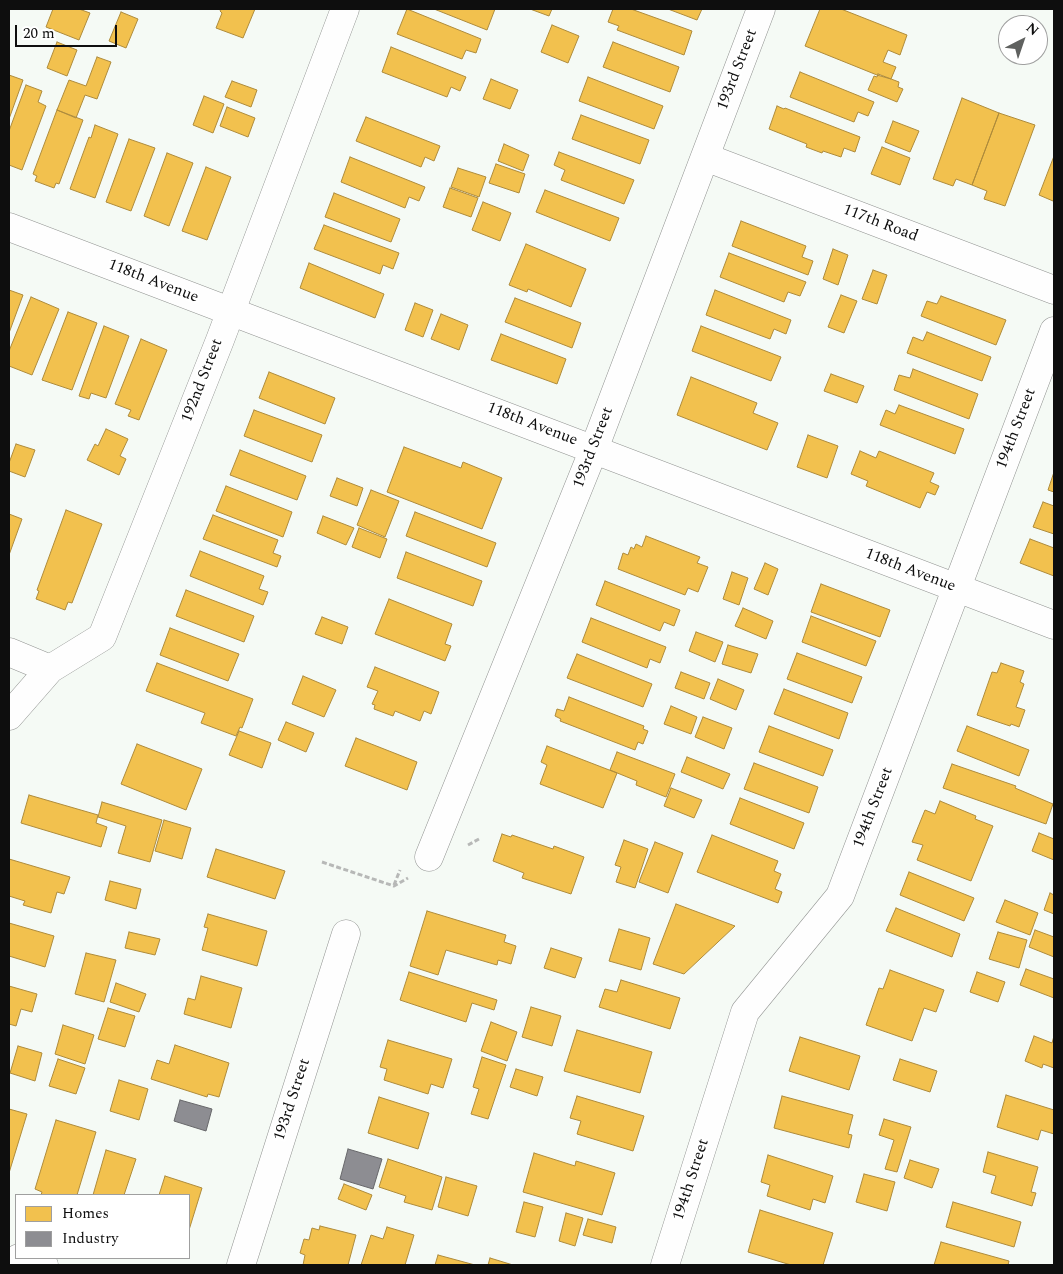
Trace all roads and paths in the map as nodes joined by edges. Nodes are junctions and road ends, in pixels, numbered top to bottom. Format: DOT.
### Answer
graph roads {
  1 [pos="345,9"];
  2 [pos="761,9"];
  3 [pos="705,158"];
  4 [pos="9,227"];
  5 [pos="1054,290"];
  6 [pos="230,311"];
  7 [pos="1054,331"];
  8 [pos="594,449"];
  9 [pos="956,588"];
  10 [pos="1054,626"];
  11 [pos="9,652"];
  12 [pos="50,669"];
  13 [pos="9,716"];
  14 [pos="429,857"];
  15 [pos="322,862"];
  16 [pos="394,886"];
  17 [pos="346,934"];
  18 [pos="24,1259"];
  19 [pos="44,1265"];
  20 [pos="241,1265"];
  21 [pos="664,1265"];
  1 -- 6 [label="street, 192nd Street"];
  2 -- 3 [label="street, 193rd Street"];
  3 -- 5 [label="street, 117th Road"];
  3 -- 8 [label="street, 193rd Street"];
  4 -- 6 [label="street, 118th Avenue"];
  6 -- 8 [label="street, 118th Avenue"];
  6 -- 12 [label="street, 192nd Street"];
  7 -- 9 [label="street, 194th Street"];
  8 -- 9 [label="street, 118th Avenue"];
  8 -- 14 [label="street, 193rd Street"];
  9 -- 10 [label="street, 118th Avenue"];
  9 -- 21 [label="street, 194th Street"];
  11 -- 12 [label="street"];
  12 -- 13 [label="street, 192nd Street"];
  15 -- 16 [label="path"];
  17 -- 20 [label="street, 193rd Street"];
  18 -- 19 [label="street"];
}
